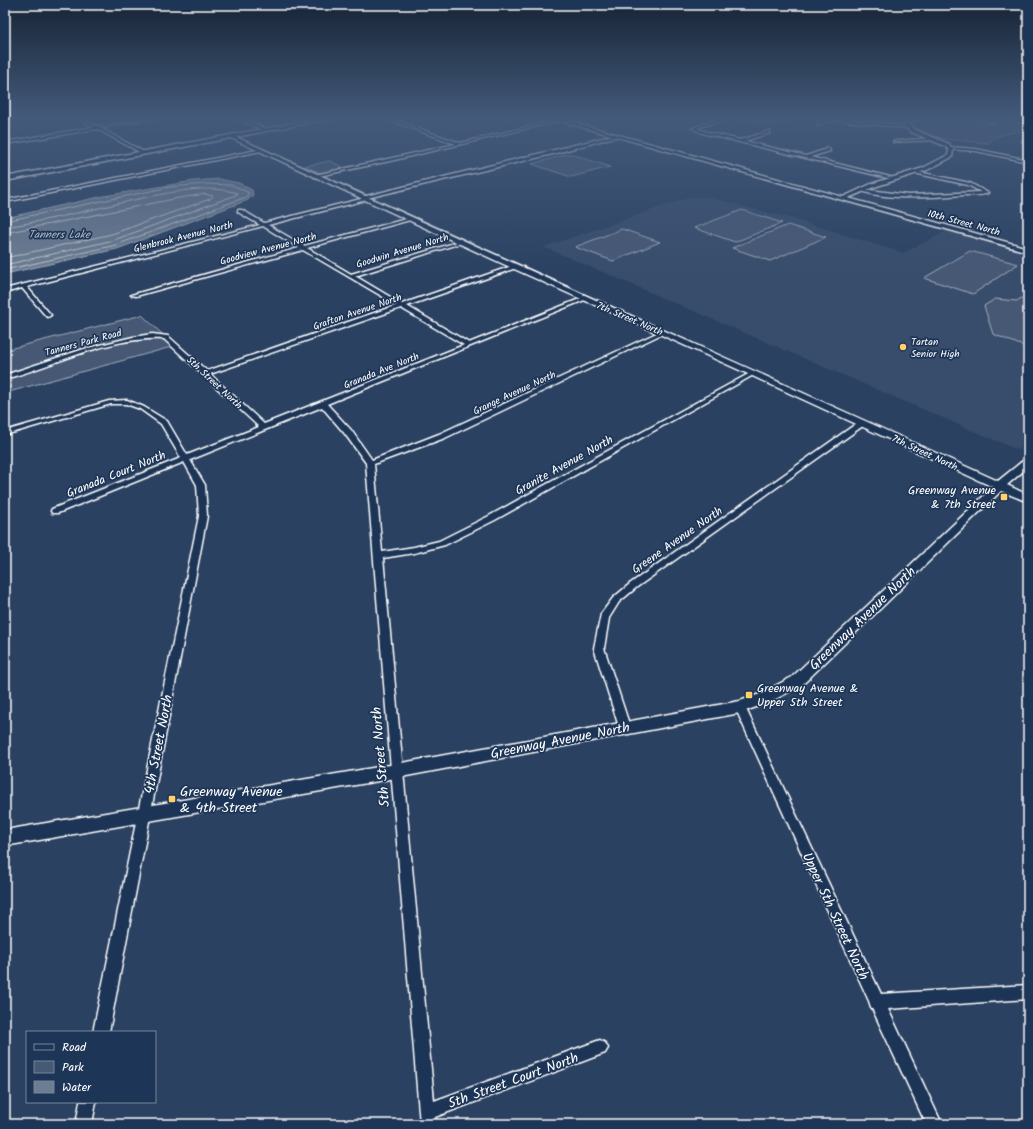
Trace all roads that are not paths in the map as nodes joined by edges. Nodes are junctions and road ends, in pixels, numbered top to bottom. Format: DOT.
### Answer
graph roads {
  1 [pos="59,170"];
  2 [pos="161,170"];
  3 [pos="302,170"];
  4 [pos="344,170"];
  5 [pos="485,170"];
  6 [pos="737,170"];
  7 [pos="858,170"];
  8 [pos="922,170"];
  9 [pos="916,172"];
  10 [pos="315,176"];
  11 [pos="5,179"];
  12 [pos="896,179"];
  13 [pos="862,190"];
  14 [pos="9,196"];
  15 [pos="13,199"];
  16 [pos="364,199"];
  17 [pos="842,199"];
  18 [pos="5,201"];
  19 [pos="240,211"];
  20 [pos="408,219"];
  21 [pos="263,225"];
  22 [pos="459,242"];
  23 [pos="303,248"];
  24 [pos="1028,250"];
  25 [pos="514,267"];
  26 [pos="350,276"];
  27 [pos="23,286"];
  28 [pos="5,291"];
  29 [pos="134,295"];
  30 [pos="584,299"];
  31 [pos="402,306"];
  32 [pos="48,315"];
  33 [pos="663,332"];
  34 [pos="167,338"];
  35 [pos="468,345"];
  36 [pos="754,373"];
  37 [pos="205,374"];
  38 [pos="5,376"];
  39 [pos="323,404"];
  40 [pos="863,423"];
  41 [pos="263,427"];
  42 [pos="5,433"];
  43 [pos="186,459"];
  44 [pos="1028,462"];
  45 [pos="370,463"];
  46 [pos="1000,486"];
  47 [pos="1028,499"];
  48 [pos="55,511"];
  49 [pos="378,556"];
  50 [pos="740,707"];
  51 [pos="624,727"];
  52 [pos="396,771"];
  53 [pos="144,813"];
  54 [pos="5,838"];
  55 [pos="1028,992"];
  56 [pos="876,1002"];
  57 [pos="101,1031"];
  58 [pos="600,1048"];
  59 [pos="88,1103"];
  60 [pos="427,1118"];
  61 [pos="84,1124"];
  62 [pos="934,1124"];
  1 -- 11 [label="street"];
  2 -- 15 [label="street"];
  3 -- 10 [label="street, 7th Street North"];
  4 -- 10 [label="street"];
  5 -- 16 [label="street, Glenbrook Avenue North"];
  6 -- 17 [label="street, 10th Street North"];
  7 -- 12 [label="street"];
  8 -- 9 [label="street"];
  9 -- 12 [label="street"];
  9 -- 13 [label="street"];
  10 -- 16 [label="street, 7th Street North"];
  12 -- 13 [label="street"];
  13 -- 17 [label="street"];
  14 -- 15 [label="street"];
  15 -- 18 [label="street"];
  16 -- 20 [label="street, 7th Street North"];
  16 -- 21 [label="street, Glenbrook Avenue North"];
  17 -- 24 [label="street, 10th Street North"];
  19 -- 21 [label="street"];
  20 -- 22 [label="street, 7th Street North"];
  20 -- 23 [label="street, Goodview Avenue North"];
  21 -- 23 [label="street"];
  21 -- 27 [label="street, Glenbrook Avenue North"];
  22 -- 25 [label="street, 7th Street North"];
  22 -- 26 [label="street, Goodwin Avenue North"];
  23 -- 26 [label="street"];
  23 -- 29 [label="street, Goodview Avenue North"];
  25 -- 30 [label="street, 7th Street North"];
  25 -- 31 [label="street, Grafton Avenue North"];
  26 -- 31 [label="street"];
  27 -- 28 [label="street, Glenbrook Avenue North"];
  27 -- 32 [label="street"];
  30 -- 33 [label="street, 7th Street North"];
  30 -- 35 [label="street, Granada Ave North"];
  31 -- 35 [label="street"];
  31 -- 37 [label="street, Grafton Avenue North"];
  33 -- 36 [label="street, 7th Street North"];
  33 -- 45 [label="street, Grange Avenue North"];
  34 -- 37 [label="street, 5th Street North"];
  34 -- 38 [label="street, Tanners Park Road"];
  35 -- 39 [label="street, Granada Ave North"];
  36 -- 40 [label="street, 7th Street North"];
  36 -- 49 [label="street, Granite Avenue North"];
  37 -- 41 [label="street, 5th Street North"];
  39 -- 41 [label="street, Granada Ave North"];
  39 -- 45 [label="street"];
  40 -- 46 [label="street, 7th Street North"];
  40 -- 51 [label="street, Greene Avenue North"];
  41 -- 43 [label="street, Granada Ave North"];
  42 -- 43 [label="street"];
  43 -- 48 [label="street, Granada Court North"];
  43 -- 53 [label="street, 4th Street North"];
  44 -- 46 [label="street, Greenway Avenue North"];
  45 -- 49 [label="street, 5th Street North"];
  46 -- 47 [label="street, 7th Street North"];
  46 -- 50 [label="street, Greenway Avenue North"];
  49 -- 52 [label="street, 5th Street North"];
  50 -- 51 [label="street, Greenway Avenue North"];
  50 -- 56 [label="street, Upper 5th Street North"];
  51 -- 52 [label="street, Greenway Avenue North"];
  52 -- 53 [label="street, Greenway Avenue North"];
  52 -- 60 [label="street, 5th Street North"];
  53 -- 54 [label="street, Greenway Avenue North"];
  53 -- 57 [label="street, 4th Street North"];
  55 -- 56 [label="street"];
  56 -- 62 [label="street, Upper 5th Street North"];
  58 -- 60 [label="street, 5th Street Court North"];
  59 -- 61 [label="street"];
}
